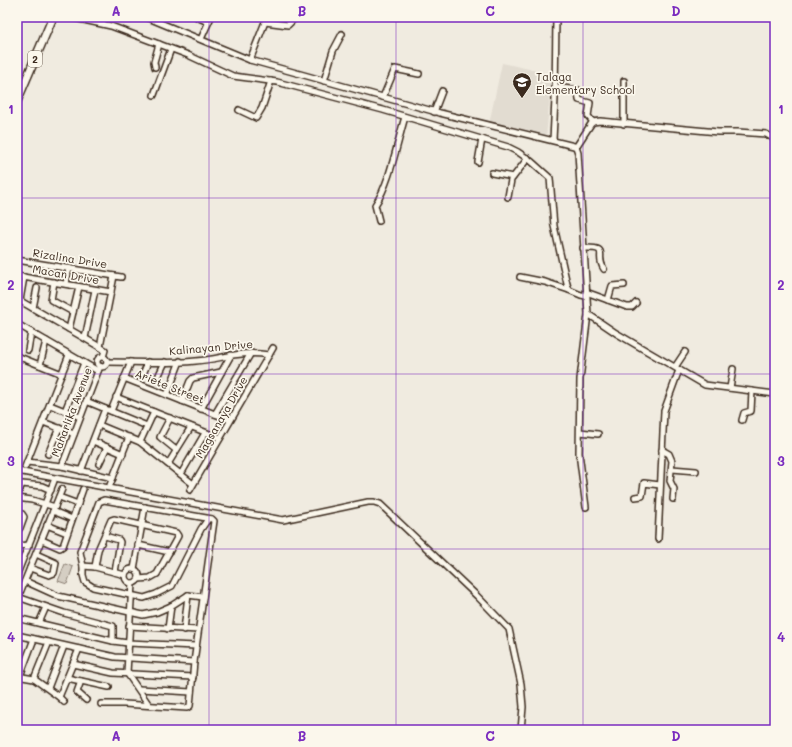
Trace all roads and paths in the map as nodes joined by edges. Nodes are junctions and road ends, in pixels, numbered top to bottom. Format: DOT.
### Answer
graph roads {
  1 [pos="52,17"];
  2 [pos="70,17"];
  3 [pos="146,17"];
  4 [pos="197,17"];
  5 [pos="211,17"];
  6 [pos="295,17"];
  7 [pos="556,17"];
  8 [pos="266,19"];
  9 [pos="208,22"];
  10 [pos="342,34"];
  11 [pos="201,39"];
  12 [pos="159,44"];
  13 [pos="171,49"];
  14 [pos="250,60"];
  15 [pos="155,66"];
  16 [pos="419,74"];
  17 [pos="271,81"];
  18 [pos="324,81"];
  19 [pos="624,81"];
  20 [pos="555,87"];
  21 [pos="442,91"];
  22 [pos="154,95"];
  23 [pos="383,98"];
  24 [pos="17,101"];
  25 [pos="239,110"];
  26 [pos="434,112"];
  27 [pos="405,117"];
  28 [pos="593,122"];
  29 [pos="624,124"];
  30 [pos="482,139"];
  31 [pos="775,139"];
  32 [pos="553,140"];
  33 [pos="576,147"];
  34 [pos="528,158"];
  35 [pos="478,162"];
  36 [pos="492,173"];
  37 [pos="513,177"];
  38 [pos="508,197"];
  39 [pos="379,221"];
  40 [pos="583,248"];
  41 [pos="17,260"];
  42 [pos="68,268"];
  43 [pos="604,269"];
  44 [pos="17,276"];
  45 [pos="114,276"];
  46 [pos="24,277"];
  47 [pos="121,277"];
  48 [pos="520,277"];
  49 [pos="54,282"];
  50 [pos="66,284"];
  51 [pos="624,285"];
  52 [pos="79,287"];
  53 [pos="37,288"];
  54 [pos="95,290"];
  55 [pos="569,290"];
  56 [pos="111,292"];
  57 [pos="586,294"];
  58 [pos="18,300"];
  59 [pos="608,300"];
  60 [pos="636,303"];
  61 [pos="33,308"];
  62 [pos="73,312"];
  63 [pos="588,314"];
  64 [pos="17,324"];
  65 [pos="69,330"];
  66 [pos="32,332"];
  67 [pos="85,338"];
  68 [pos="46,340"];
  69 [pos="100,347"];
  70 [pos="273,348"];
  71 [pos="28,350"];
  72 [pos="684,352"];
  73 [pos="251,353"];
  74 [pos="69,355"];
  75 [pos="231,355"];
  76 [pos="269,355"];
  77 [pos="17,356"];
  78 [pos="103,357"];
  79 [pos="180,361"];
  80 [pos="107,362"];
  81 [pos="131,362"];
  82 [pos="148,362"];
  83 [pos="165,362"];
  84 [pos="84,363"];
  85 [pos="40,365"];
  86 [pos="99,369"];
  87 [pos="677,369"];
  88 [pos="734,369"];
  89 [pos="221,372"];
  90 [pos="62,374"];
  91 [pos="143,374"];
  92 [pos="124,378"];
  93 [pos="157,380"];
  94 [pos="730,388"];
  95 [pos="752,391"];
  96 [pos="775,394"];
  97 [pos="167,395"];
  98 [pos="116,397"];
  99 [pos="86,401"];
  100 [pos="182,401"];
  101 [pos="50,405"];
  102 [pos="201,409"];
  103 [pos="65,410"];
  104 [pos="108,410"];
  105 [pos="154,412"];
  106 [pos="215,414"];
  107 [pos="80,417"];
  108 [pos="170,418"];
  109 [pos="230,420"];
  110 [pos="742,420"];
  111 [pos="43,422"];
  112 [pos="99,425"];
  113 [pos="147,426"];
  114 [pos="191,427"];
  115 [pos="59,428"];
  116 [pos="580,432"];
  117 [pos="205,433"];
  118 [pos="74,434"];
  119 [pos="598,434"];
  120 [pos="130,437"];
  121 [pos="220,438"];
  122 [pos="93,441"];
  123 [pos="140,442"];
  124 [pos="108,447"];
  125 [pos="176,450"];
  126 [pos="662,450"];
  127 [pos="48,454"];
  128 [pos="123,454"];
  129 [pos="99,464"];
  130 [pos="168,464"];
  131 [pos="62,466"];
  132 [pos="672,469"];
  133 [pos="17,471"];
  134 [pos="81,471"];
  135 [pos="696,471"];
  136 [pos="181,474"];
  137 [pos="113,478"];
  138 [pos="54,482"];
  139 [pos="193,484"];
  140 [pos="110,485"];
  141 [pos="660,485"];
  142 [pos="62,489"];
  143 [pos="83,489"];
  144 [pos="51,490"];
  145 [pos="190,490"];
  146 [pos="635,496"];
  147 [pos="17,497"];
  148 [pos="59,497"];
  149 [pos="673,499"];
  150 [pos="45,503"];
  151 [pos="78,504"];
  152 [pos="145,507"];
  153 [pos="586,507"];
  154 [pos="54,509"];
  155 [pos="17,513"];
  156 [pos="72,519"];
  157 [pos="208,519"];
  158 [pos="47,525"];
  159 [pos="142,525"];
  160 [pos="17,531"];
  161 [pos="67,533"];
  162 [pos="105,536"];
  163 [pos="658,539"];
  164 [pos="42,540"];
  165 [pos="28,545"];
  166 [pos="138,545"];
  167 [pos="17,546"];
  168 [pos="169,552"];
  169 [pos="36,554"];
  170 [pos="83,566"];
  171 [pos="94,567"];
  172 [pos="30,568"];
  173 [pos="134,569"];
  174 [pos="18,570"];
  175 [pos="115,572"];
  176 [pos="125,575"];
  177 [pos="139,579"];
  178 [pos="25,581"];
  179 [pos="132,583"];
  180 [pos="188,595"];
  181 [pos="131,596"];
  182 [pos="203,597"];
  183 [pos="18,599"];
  184 [pos="171,606"];
  185 [pos="46,607"];
  186 [pos="130,613"];
  187 [pos="17,618"];
  188 [pos="39,623"];
  189 [pos="129,626"];
  190 [pos="168,629"];
  191 [pos="184,630"];
  192 [pos="198,630"];
  193 [pos="17,636"];
  194 [pos="34,639"];
  195 [pos="114,641"];
  196 [pos="49,642"];
  197 [pos="128,643"];
  198 [pos="64,646"];
  199 [pos="196,646"];
  200 [pos="79,649"];
  201 [pos="128,658"];
  202 [pos="194,662"];
  203 [pos="73,664"];
  204 [pos="127,673"];
  205 [pos="18,676"];
  206 [pos="192,677"];
  207 [pos="67,678"];
  208 [pos="34,679"];
  209 [pos="81,681"];
  210 [pos="109,687"];
  211 [pos="48,688"];
  212 [pos="139,690"];
  213 [pos="192,692"];
  214 [pos="59,697"];
  215 [pos="86,700"];
  216 [pos="64,702"];
  217 [pos="101,704"];
  218 [pos="149,705"];
  219 [pos="521,730"];
  1 -- 24 [label="highway, 2"];
  2 -- 12 [label="street"];
  3 -- 11 [label="street"];
  4 -- 9 [label="street"];
  5 -- 9 [label="street"];
  6 -- 8 [label="street"];
  7 -- 20 [label="street"];
  8 -- 14 [label="street"];
  9 -- 11 [label="street"];
  10 -- 18 [label="street"];
  11 -- 14 [label="street"];
  12 -- 13 [label="street"];
  12 -- 15 [label="street"];
  13 -- 17 [label="street"];
  13 -- 22 [label="street"];
  14 -- 18 [label="street"];
  16 -- 23 [label="street"];
  17 -- 25 [label="street"];
  17 -- 27 [label="street"];
  18 -- 23 [label="street"];
  19 -- 29 [label="street"];
  20 -- 28 [label="street"];
  20 -- 32 [label="street"];
  21 -- 26 [label="street"];
  23 -- 26 [label="street"];
  26 -- 32 [label="street"];
  27 -- 30 [label="street"];
  27 -- 39 [label="street"];
  28 -- 29 [label="street"];
  28 -- 33 [label="street"];
  29 -- 31 [label="street"];
  30 -- 34 [label="street"];
  30 -- 35 [label="street"];
  32 -- 33 [label="street"];
  33 -- 40 [label="street"];
  34 -- 37 [label="street"];
  34 -- 55 [label="street"];
  36 -- 37 [label="street"];
  37 -- 38 [label="street"];
  40 -- 43 [label="street"];
  40 -- 57 [label="street"];
  41 -- 42 [label="street, Rizalina Drive"];
  42 -- 45 [label="street, Rizalina Drive"];
  42 -- 50 [label="street"];
  44 -- 46 [label="street, Macan Drive"];
  45 -- 47 [label="street, Rizalina Drive"];
  45 -- 56 [label="street"];
  46 -- 49 [label="street, Macan Drive"];
  46 -- 58 [label="street"];
  48 -- 55 [label="street"];
  49 -- 50 [label="street, Macan Drive"];
  49 -- 62 [label="street"];
  50 -- 52 [label="street, Macan Drive"];
  51 -- 59 [label="street"];
  52 -- 54 [label="street, Macan Drive"];
  52 -- 62 [label="street"];
  53 -- 61 [label="street"];
  54 -- 56 [label="street, Macan Drive"];
  54 -- 67 [label="street"];
  55 -- 57 [label="street"];
  56 -- 69 [label="street"];
  57 -- 59 [label="street"];
  57 -- 63 [label="street"];
  58 -- 61 [label="street"];
  59 -- 60 [label="street"];
  61 -- 65 [label="street"];
  62 -- 65 [label="street"];
  63 -- 87 [label="street"];
  63 -- 116 [label="street"];
  64 -- 66 [label="street"];
  65 -- 67 [label="street"];
  66 -- 68 [label="street"];
  66 -- 71 [label="street"];
  67 -- 69 [label="street"];
  68 -- 74 [label="street"];
  68 -- 85 [label="street"];
  69 -- 78 [label="street"];
  70 -- 76 [label="street, Magsanaya Drive"];
  72 -- 87 [label="street"];
  73 -- 75 [label="street, Kalinayan Drive"];
  73 -- 76 [label="street, Kalinayan Drive"];
  73 -- 106 [label="street"];
  74 -- 84 [label="street"];
  74 -- 90 [label="street"];
  75 -- 79 [label="street, Kalinayan Drive"];
  75 -- 89 [label="street"];
  76 -- 109 [label="street, Magsanaya Drive"];
  77 -- 85 [label="street"];
  78 -- 80 [label="street"];
  78 -- 86 [label="street, Maharlika Avenue"];
  79 -- 83 [label="street, Kalinayan Drive"];
  79 -- 97 [label="street"];
  80 -- 81 [label="street, Kalinayan Drive"];
  80 -- 86 [label="street"];
  81 -- 82 [label="street, Kalinayan Drive"];
  81 -- 92 [label="street"];
  82 -- 83 [label="street, Kalinayan Drive"];
  82 -- 91 [label="street"];
  83 -- 93 [label="street"];
  84 -- 86 [label="street"];
  84 -- 103 [label="street"];
  85 -- 90 [label="street"];
  86 -- 99 [label="street, Maharlika Avenue"];
  87 -- 94 [label="street"];
  87 -- 126 [label="street"];
  88 -- 94 [label="street"];
  89 -- 100 [label="street"];
  89 -- 102 [label="street"];
  90 -- 101 [label="street"];
  92 -- 97 [label="street, Ariete Street"];
  92 -- 98 [label="street"];
  94 -- 95 [label="street"];
  95 -- 96 [label="street"];
  95 -- 110 [label="street"];
  97 -- 100 [label="street, Ariete Street"];
  98 -- 104 [label="street"];
  98 -- 105 [label="street"];
  99 -- 104 [label="street"];
  99 -- 107 [label="street, Maharlika Avenue"];
  100 -- 102 [label="street, Ariete Street"];
  101 -- 103 [label="street"];
  101 -- 111 [label="street"];
  102 -- 106 [label="street, Ariete Street"];
  103 -- 107 [label="street"];
  104 -- 112 [label="street"];
  104 -- 113 [label="street"];
  105 -- 108 [label="street"];
  105 -- 113 [label="street"];
  106 -- 109 [label="street, Ariete Street"];
  107 -- 118 [label="street, Maharlika Avenue"];
  108 -- 114 [label="street"];
  108 -- 125 [label="street"];
  109 -- 121 [label="street, Magsanaya Drive"];
  111 -- 115 [label="street"];
  111 -- 131 [label="street"];
  112 -- 120 [label="street"];
  112 -- 122 [label="street"];
  113 -- 123 [label="street"];
  114 -- 117 [label="street"];
  114 -- 125 [label="street"];
  115 -- 118 [label="street"];
  115 -- 127 [label="street"];
  116 -- 119 [label="street"];
  116 -- 153 [label="street"];
  117 -- 121 [label="street"];
  117 -- 136 [label="street"];
  118 -- 131 [label="street, Maharlika Avenue"];
  120 -- 123 [label="street"];
  120 -- 128 [label="street"];
  121 -- 139 [label="street, Magsanaya Drive"];
  122 -- 124 [label="street"];
  122 -- 134 [label="street"];
  123 -- 130 [label="street"];
  124 -- 128 [label="street"];
  124 -- 129 [label="street"];
  125 -- 130 [label="street"];
  126 -- 132 [label="street"];
  126 -- 141 [label="street"];
  128 -- 137 [label="street"];
  130 -- 136 [label="street"];
  131 -- 134 [label="street"];
  132 -- 135 [label="street"];
  132 -- 149 [label="street"];
  133 -- 219 [label="street"];
  134 -- 137 [label="street"];
  136 -- 139 [label="street"];
  137 -- 140 [label="street"];
  138 -- 144 [label="street"];
  139 -- 145 [label="street, Magsanaya Drive"];
  141 -- 146 [label="street"];
  141 -- 163 [label="street"];
  142 -- 148 [label="street"];
  143 -- 151 [label="street"];
  144 -- 147 [label="street"];
  144 -- 150 [label="street"];
  147 -- 150 [label="street"];
  148 -- 151 [label="street"];
  148 -- 154 [label="street"];
  150 -- 154 [label="street"];
  150 -- 165 [label="street"];
  151 -- 156 [label="street"];
  152 -- 157 [label="street"];
  152 -- 159 [label="street"];
  152 -- 170 [label="street"];
  154 -- 156 [label="street"];
  154 -- 158 [label="street"];
  155 -- 160 [label="street"];
  156 -- 161 [label="street"];
  157 -- 181 [label="street"];
  157 -- 182 [label="street"];
  158 -- 161 [label="street"];
  158 -- 164 [label="street"];
  159 -- 162 [label="street"];
  159 -- 166 [label="street"];
  159 -- 168 [label="street"];
  161 -- 164 [label="street"];
  162 -- 171 [label="street"];
  162 -- 175 [label="street"];
  164 -- 169 [label="street"];
  165 -- 167 [label="street"];
  165 -- 174 [label="street"];
  166 -- 168 [label="street"];
  166 -- 173 [label="street"];
  168 -- 177 [label="street"];
  169 -- 172 [label="street"];
  169 -- 172 [label="street"];
  170 -- 171 [label="street"];
  170 -- 181 [label="street"];
  171 -- 175 [label="street"];
  172 -- 178 [label="street"];
  173 -- 176 [label="street"];
  173 -- 177 [label="street"];
  175 -- 176 [label="street"];
  176 -- 179 [label="street"];
  177 -- 179 [label="street"];
  178 -- 183 [label="street"];
  178 -- 186 [label="street"];
  179 -- 181 [label="street"];
  180 -- 182 [label="street"];
  180 -- 184 [label="street"];
  180 -- 191 [label="street"];
  181 -- 186 [label="street"];
  182 -- 192 [label="street"];
  183 -- 185 [label="street"];
  184 -- 186 [label="street"];
  184 -- 190 [label="street"];
  185 -- 188 [label="street"];
  185 -- 195 [label="street"];
  186 -- 189 [label="street"];
  187 -- 188 [label="street"];
  188 -- 195 [label="street"];
  189 -- 190 [label="street"];
  189 -- 197 [label="street"];
  190 -- 191 [label="street"];
  191 -- 192 [label="street"];
  192 -- 199 [label="street"];
  193 -- 194 [label="street"];
  194 -- 196 [label="street"];
  194 -- 205 [label="street"];
  195 -- 197 [label="street"];
  196 -- 198 [label="street"];
  196 -- 208 [label="street"];
  197 -- 199 [label="street"];
  197 -- 201 [label="street"];
  198 -- 200 [label="street"];
  198 -- 211 [label="street"];
  199 -- 202 [label="street"];
  200 -- 201 [label="street"];
  200 -- 203 [label="street"];
  201 -- 202 [label="street"];
  201 -- 204 [label="street"];
  202 -- 206 [label="street"];
  203 -- 204 [label="street"];
  203 -- 207 [label="street"];
  204 -- 206 [label="street"];
  204 -- 212 [label="street"];
  205 -- 208 [label="street"];
  206 -- 213 [label="street"];
  207 -- 209 [label="street"];
  207 -- 214 [label="street"];
  208 -- 211 [label="street"];
  209 -- 210 [label="street"];
  209 -- 215 [label="street"];
  211 -- 214 [label="street"];
  212 -- 213 [label="street"];
  212 -- 218 [label="street"];
  213 -- 218 [label="street"];
  214 -- 216 [label="street"];
  217 -- 218 [label="street"];
}
